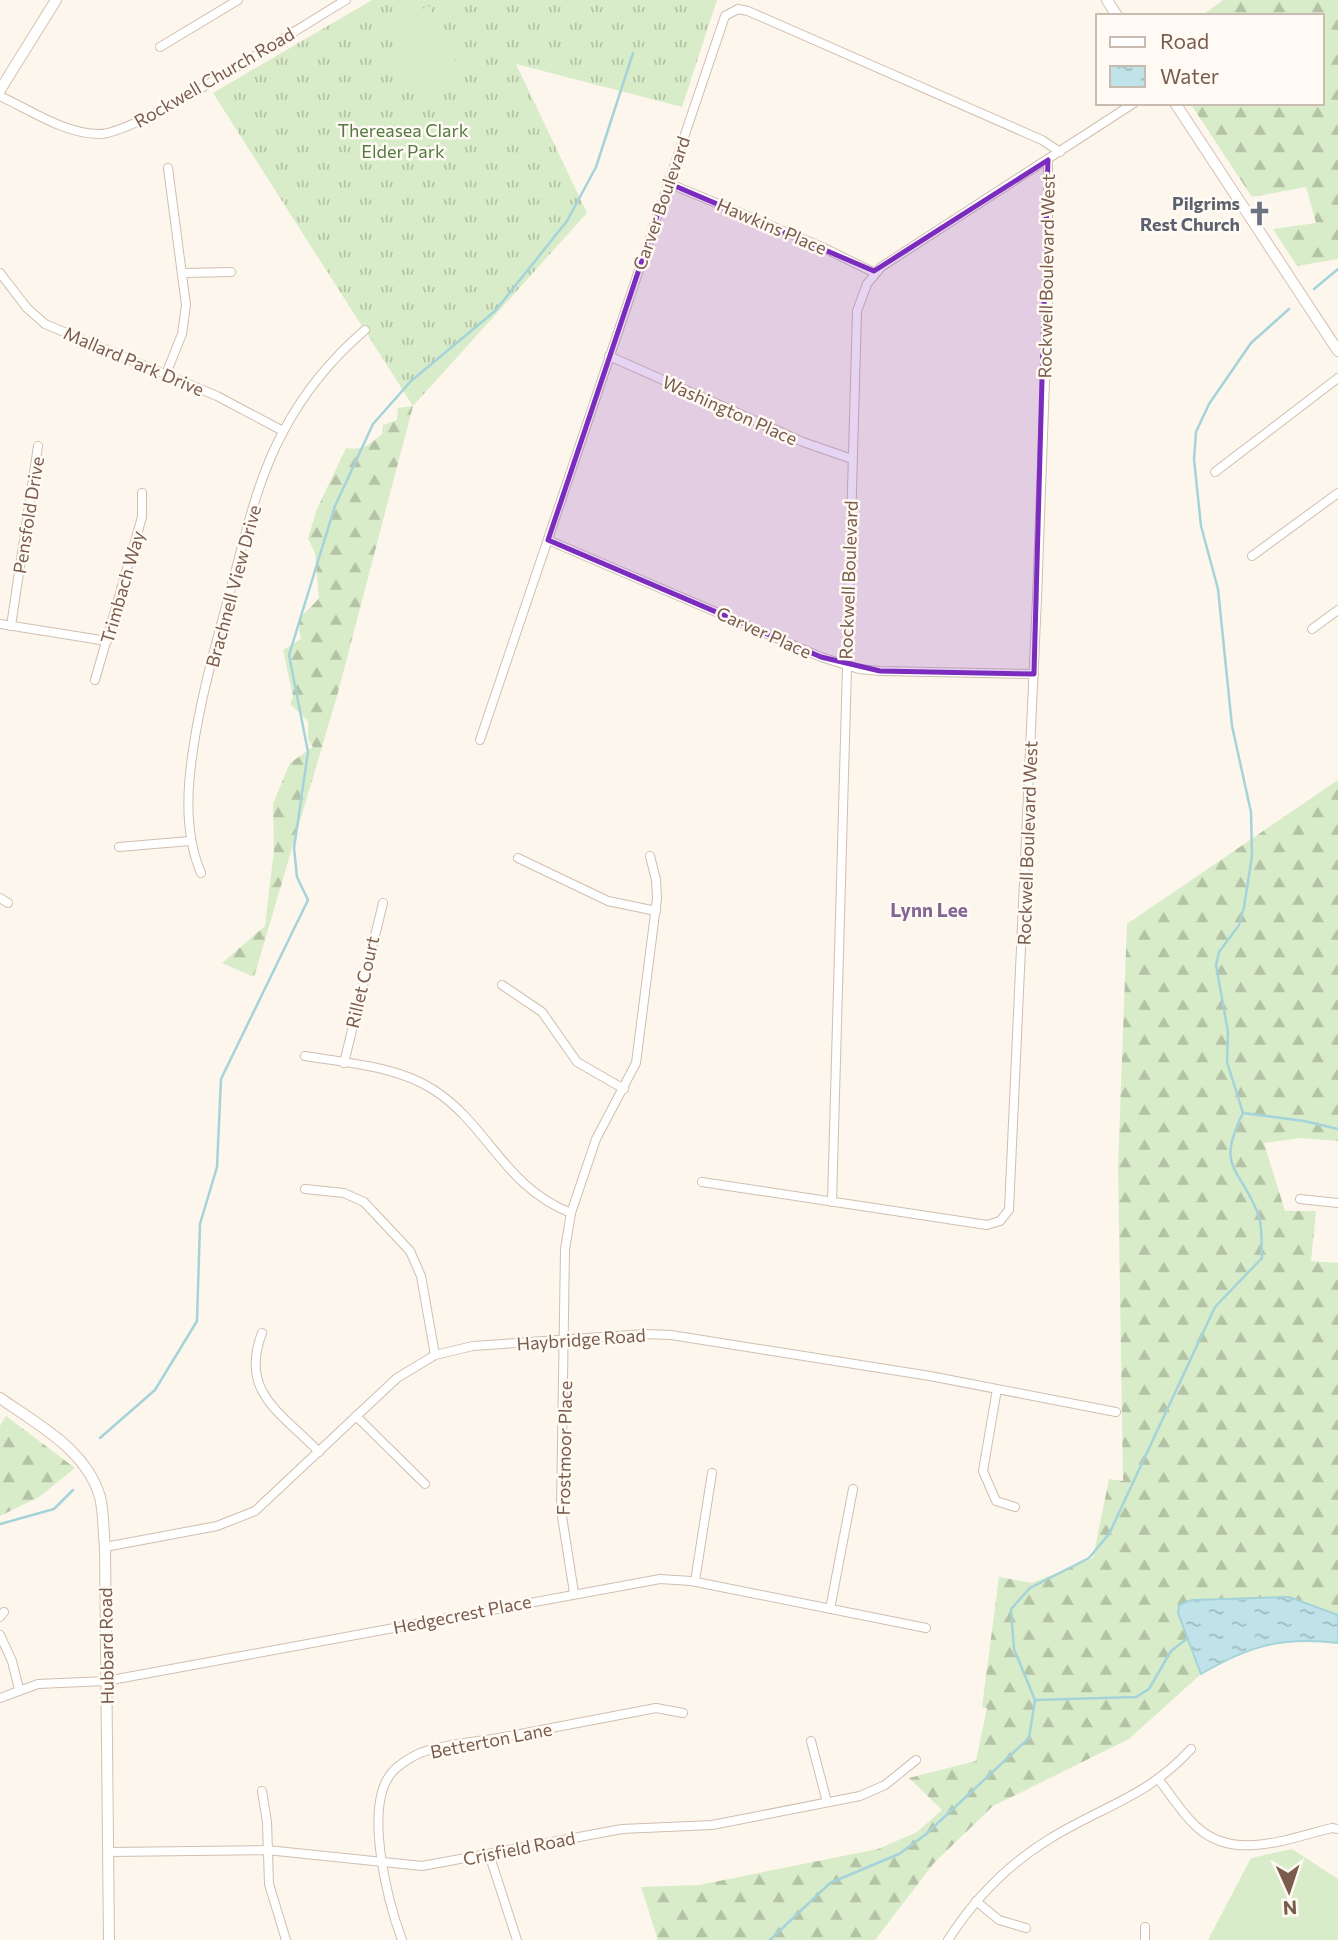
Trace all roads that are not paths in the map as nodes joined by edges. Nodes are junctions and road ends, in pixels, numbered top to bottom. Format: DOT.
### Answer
graph roads {
  1 [pos="56,0"];
  2 [pos="325,0"];
  3 [pos="346,0"];
  4 [pos="234,1"];
  5 [pos="330,9"];
  6 [pos="160,47"];
  7 [pos="0,93"];
  8 [pos="1131,105"];
  9 [pos="1176,105"];
  10 [pos="1060,152"];
  11 [pos="1048,160"];
  12 [pos="168,167"];
  13 [pos="668,183"];
  14 [pos="231,272"];
  15 [pos="875,272"];
  16 [pos="0,273"];
  17 [pos="184,273"];
  18 [pos="365,330"];
  19 [pos="1338,351"];
  20 [pos="609,356"];
  21 [pos="166,374"];
  22 [pos="1338,378"];
  23 [pos="284,431"];
  24 [pos="38,446"];
  25 [pos="852,459"];
  26 [pos="1215,472"];
  27 [pos="142,493"];
  28 [pos="1338,494"];
  29 [pos="548,540"];
  30 [pos="1252,556"];
  31 [pos="1338,610"];
  32 [pos="0,624"];
  33 [pos="11,626"];
  34 [pos="1312,629"];
  35 [pos="107,641"];
  36 [pos="846,665"];
  37 [pos="1034,674"];
  38 [pos="96,680"];
  39 [pos="480,740"];
  40 [pos="190,841"];
  41 [pos="119,847"];
  42 [pos="650,856"];
  43 [pos="518,858"];
  44 [pos="201,873"];
  45 [pos="0,898"];
  46 [pos="8,903"];
  47 [pos="383,903"];
  48 [pos="656,911"];
  49 [pos="502,985"];
  50 [pos="305,1056"];
  51 [pos="344,1063"];
  52 [pos="624,1089"];
  53 [pos="702,1182"];
  54 [pos="305,1189"];
  55 [pos="1300,1199"];
  56 [pos="832,1202"];
  57 [pos="1338,1203"];
  58 [pos="571,1213"];
  59 [pos="262,1333"];
  60 [pos="565,1340"];
  61 [pos="435,1354"];
  62 [pos="997,1389"];
  63 [pos="0,1398"];
  64 [pos="1116,1412"];
  65 [pos="356,1416"];
  66 [pos="319,1452"];
  67 [pos="712,1473"];
  68 [pos="425,1484"];
  69 [pos="853,1489"];
  70 [pos="1015,1507"];
  71 [pos="105,1547"];
  72 [pos="695,1581"];
  73 [pos="574,1593"];
  74 [pos="830,1609"];
  75 [pos="926,1628"];
  76 [pos="0,1634"];
  77 [pos="106,1681"];
  78 [pos="19,1689"];
  79 [pos="0,1698"];
  80 [pos="683,1713"];
  81 [pos="811,1741"];
  82 [pos="1191,1749"];
  83 [pos="916,1760"];
  84 [pos="1158,1780"];
  85 [pos="261,1791"];
  86 [pos="827,1802"];
  87 [pos="1338,1829"];
  88 [pos="267,1850"];
  89 [pos="109,1852"];
  90 [pos="489,1854"];
  91 [pos="381,1863"];
  92 [pos="976,1901"];
  93 [pos="1145,1927"];
  94 [pos="1026,1928"];
  95 [pos="109,1940"];
  96 [pos="286,1940"];
  97 [pos="402,1940"];
  98 [pos="517,1940"];
  99 [pos="948,1940"];
  100 [pos="1145,1940"];
  1 -- 7 [label="main road"];
  2 -- 5 [label="street"];
  3 -- 5 [label="street, Rockwell Church Road"];
  4 -- 6 [label="street"];
  5 -- 7 [label="street, Rockwell Church Road"];
  8 -- 10 [label="street, Rockwell Boulevard"];
  9 -- 19 [label="main road"];
  10 -- 11 [label="street, Rockwell Boulevard"];
  10 -- 13 [label="street, Carver Boulevard"];
  11 -- 15 [label="street, Rockwell Boulevard"];
  11 -- 37 [label="street, Rockwell Boulevard West"];
  12 -- 17 [label="street"];
  13 -- 15 [label="street, Hawkins Place"];
  13 -- 20 [label="street, Carver Boulevard"];
  14 -- 17 [label="street"];
  15 -- 25 [label="street, Rockwell Boulevard"];
  16 -- 21 [label="street, Mallard Park Drive"];
  17 -- 21 [label="street"];
  18 -- 23 [label="street, Brachnell View Drive"];
  20 -- 25 [label="street, Washington Place"];
  20 -- 29 [label="street, Carver Boulevard"];
  21 -- 23 [label="street, Mallard Park Drive"];
  22 -- 26 [label="street"];
  23 -- 40 [label="street, Brachnell View Drive"];
  24 -- 33 [label="street, Pensfold Drive"];
  25 -- 36 [label="street, Rockwell Boulevard"];
  27 -- 35 [label="street, Trimbach Way"];
  28 -- 30 [label="street"];
  29 -- 36 [label="street, Carver Place"];
  29 -- 39 [label="street, Carver Boulevard"];
  31 -- 34 [label="street"];
  32 -- 33 [label="street"];
  33 -- 35 [label="street"];
  35 -- 38 [label="street, Trimbach Way"];
  36 -- 37 [label="street, Carver Place"];
  36 -- 56 [label="street, Rockwell Boulevard"];
  37 -- 56 [label="street, Rockwell Boulevard West"];
  40 -- 41 [label="street"];
  40 -- 44 [label="street, Brachnell View Drive"];
  42 -- 48 [label="street, Frostmoor Place"];
  43 -- 48 [label="street"];
  45 -- 46 [label="street"];
  47 -- 51 [label="street, Rillet Court"];
  48 -- 52 [label="street, Frostmoor Place"];
  49 -- 52 [label="street"];
  50 -- 51 [label="street"];
  51 -- 58 [label="street"];
  52 -- 58 [label="street, Frostmoor Place"];
  53 -- 56 [label="street, Rockwell Boulevard West"];
  54 -- 61 [label="street"];
  55 -- 57 [label="street"];
  58 -- 60 [label="street, Frostmoor Place"];
  59 -- 66 [label="street"];
  60 -- 61 [label="street, Haybridge Road"];
  60 -- 62 [label="street, Haybridge Road"];
  60 -- 73 [label="street, Frostmoor Place"];
  61 -- 65 [label="street, Haybridge Road"];
  62 -- 64 [label="street, Haybridge Road"];
  62 -- 70 [label="street"];
  63 -- 71 [label="main road, Hubbard Road"];
  65 -- 66 [label="street, Haybridge Road"];
  65 -- 68 [label="street"];
  66 -- 71 [label="street, Haybridge Road"];
  67 -- 72 [label="street"];
  69 -- 74 [label="street"];
  71 -- 77 [label="main road, Hubbard Road"];
  72 -- 73 [label="street, Hedgecrest Place"];
  72 -- 74 [label="street, Hedgecrest Place"];
  73 -- 77 [label="street, Hedgecrest Place"];
  74 -- 75 [label="street, Hedgecrest Place"];
  76 -- 78 [label="street"];
  77 -- 78 [label="street, Hedgecrest Place"];
  77 -- 89 [label="main road, Hubbard Road"];
  78 -- 79 [label="street, Hedgecrest Place"];
  80 -- 91 [label="street, Betterton Lane"];
  81 -- 86 [label="street"];
  82 -- 84 [label="street"];
  83 -- 86 [label="street, Crisfield Road"];
  84 -- 87 [label="street"];
  84 -- 92 [label="street"];
  85 -- 88 [label="street"];
  86 -- 90 [label="street, Crisfield Road"];
  88 -- 89 [label="street, Crisfield Road"];
  88 -- 91 [label="street, Crisfield Road"];
  88 -- 96 [label="street"];
  89 -- 95 [label="main road, Hubbard Road"];
  90 -- 91 [label="street, Crisfield Road"];
  90 -- 98 [label="street"];
  91 -- 97 [label="street, Betterton Lane"];
  92 -- 94 [label="street"];
  92 -- 99 [label="street"];
  93 -- 100 [label="street"];
}
